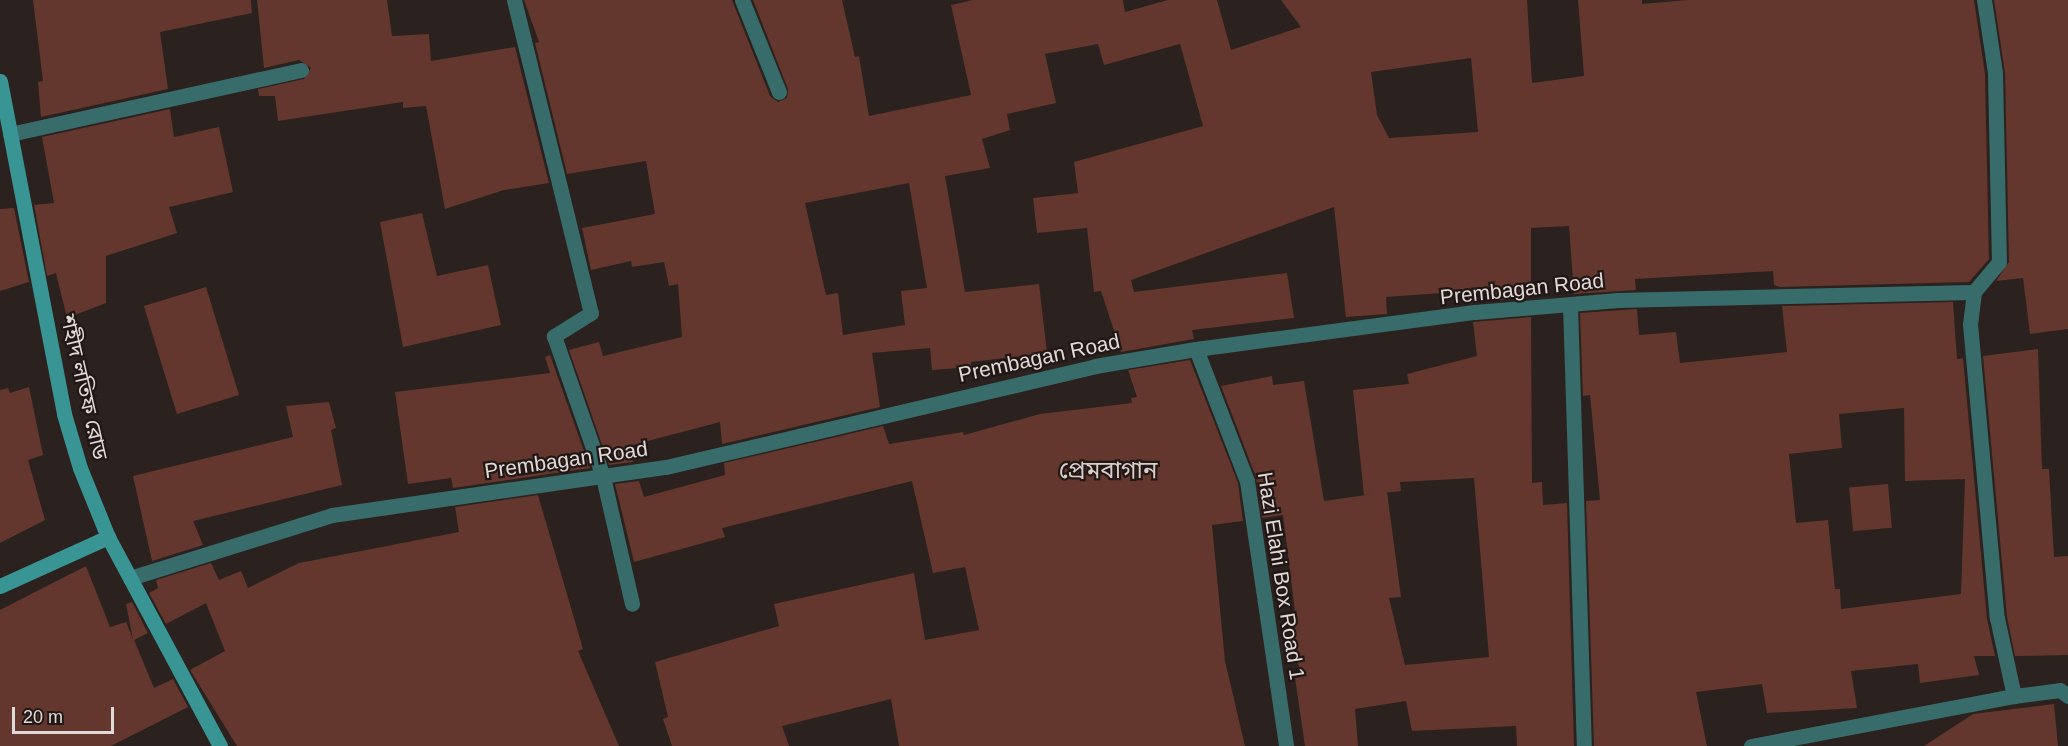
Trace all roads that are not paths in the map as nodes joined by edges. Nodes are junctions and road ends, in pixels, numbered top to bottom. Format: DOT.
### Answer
graph roads {
  1 [pos="514,0"];
  2 [pos="742,0"];
  3 [pos="1984,0"];
  4 [pos="301,70"];
  5 [pos="0,81"];
  6 [pos="779,92"];
  7 [pos="10,134"];
  8 [pos="1974,292"];
  9 [pos="1570,305"];
  10 [pos="1196,349"];
  11 [pos="603,477"];
  12 [pos="108,537"];
  13 [pos="130,578"];
  14 [pos="0,586"];
  15 [pos="632,604"];
  16 [pos="2013,696"];
  17 [pos="2068,696"];
  18 [pos="220,746"];
  19 [pos="1286,746"];
  20 [pos="1584,746"];
  21 [pos="1751,746"];
  1 -- 11 [label="street"];
  2 -- 6 [label="street"];
  3 -- 8 [label="street"];
  4 -- 7 [label="street"];
  5 -- 7 [label="street, শহীদ লতিফ রোড"];
  7 -- 12 [label="street, শহীদ লতিফ রোড"];
  8 -- 9 [label="street, Prembagan Road"];
  8 -- 16 [label="street"];
  9 -- 10 [label="street, Prembagan Road"];
  9 -- 20 [label="street"];
  10 -- 11 [label="street, Prembagan Road"];
  10 -- 19 [label="street, Hazi Elahi Box Road 1"];
  11 -- 13 [label="street, Prembagan Road"];
  11 -- 15 [label="street"];
  12 -- 13 [label="street, শহীদ লতিফ রোড"];
  12 -- 14 [label="street"];
  13 -- 18 [label="street, শহীদ লতিফ রোড"];
  16 -- 17 [label="street"];
  16 -- 21 [label="street"];
}
